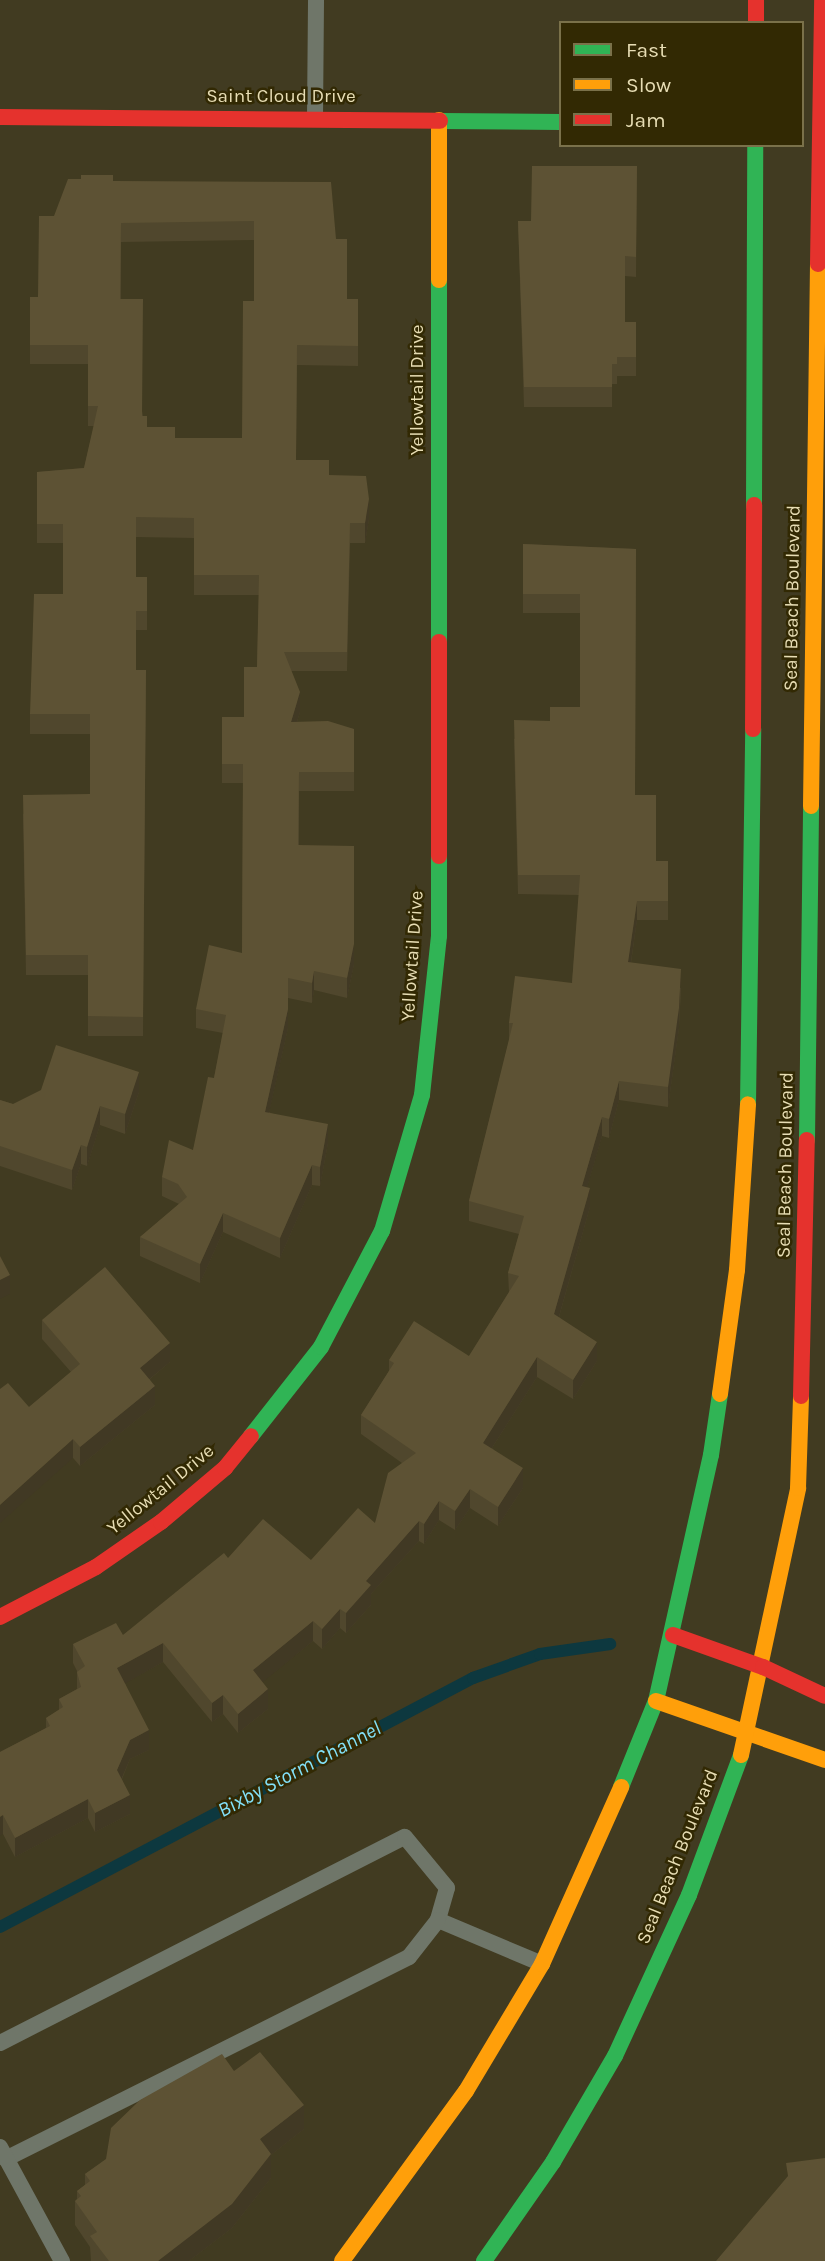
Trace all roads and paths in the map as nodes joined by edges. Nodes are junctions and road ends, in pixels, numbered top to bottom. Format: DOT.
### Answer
graph roads {
  1 [pos="316,0"];
  2 [pos="756,0"];
  3 [pos="822,0"];
  4 [pos="756,21"];
  5 [pos="0,117"];
  6 [pos="315,117"];
  7 [pos="439,120"];
  8 [pos="559,122"];
  9 [pos="804,128"];
  10 [pos="823,130"];
  11 [pos="755,147"];
  12 [pos="0,1617"];
  13 [pos="673,1635"];
  14 [pos="763,1667"];
  15 [pos="825,1696"];
  16 [pos="656,1701"];
  17 [pos="747,1730"];
  18 [pos="825,1760"];
  19 [pos="438,1920"];
  20 [pos="542,1964"];
  21 [pos="0,2043"];
  22 [pos="3,2153"];
  23 [pos="62,2261"];
  24 [pos="342,2261"];
  25 [pos="484,2261"];
  1 -- 6 [label="lane"];
  2 -- 4 [label="main road"];
  3 -- 10 [label="main road, Seal Beach Boulevard"];
  5 -- 6 [label="main road, Saint Cloud Drive"];
  6 -- 7 [label="main road, Saint Cloud Drive"];
  7 -- 8 [label="main road, Saint Cloud Drive"];
  7 -- 12 [label="main road, Yellowtail Drive"];
  9 -- 10 [label="main road"];
  10 -- 14 [label="main road, Seal Beach Boulevard"];
  11 -- 13 [label="main road, Seal Beach Boulevard"];
  13 -- 14 [label="main road"];
  13 -- 16 [label="main road, Seal Beach Boulevard"];
  14 -- 15 [label="main road"];
  14 -- 17 [label="main road, Seal Beach Boulevard"];
  16 -- 17 [label="main road"];
  16 -- 20 [label="main road, Seal Beach Boulevard"];
  17 -- 18 [label="main road"];
  17 -- 25 [label="main road, Seal Beach Boulevard"];
  19 -- 20 [label="lane"];
  19 -- 21 [label="lane"];
  19 -- 22 [label="lane"];
  20 -- 24 [label="main road, Seal Beach Boulevard"];
  22 -- 23 [label="lane"];
}
